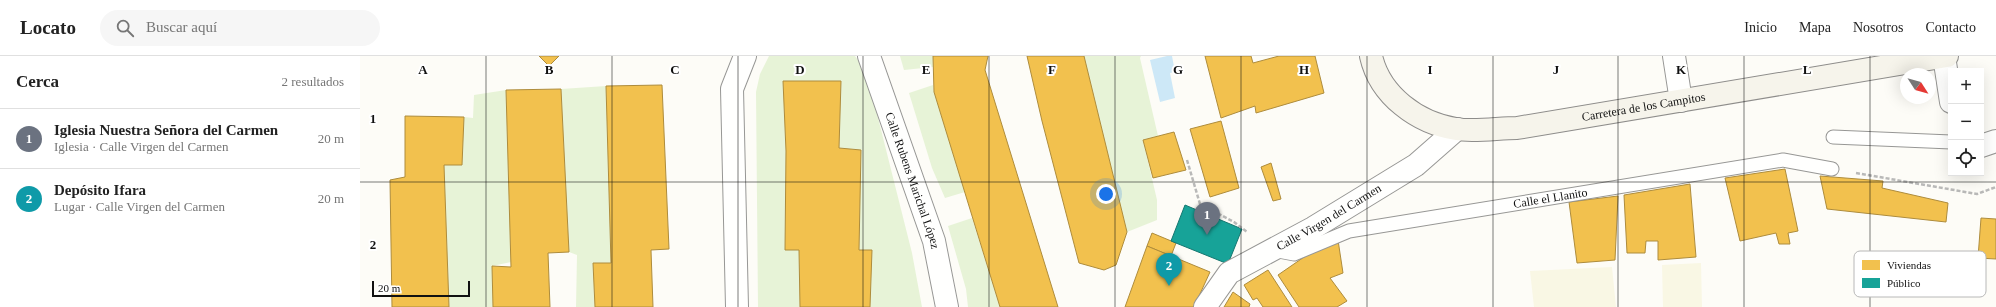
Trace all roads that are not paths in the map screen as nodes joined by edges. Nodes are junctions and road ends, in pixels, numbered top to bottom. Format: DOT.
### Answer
graph roads {
  1 [pos="745,56"];
  2 [pos="869,56"];
  3 [pos="1372,56"];
  4 [pos="1674,56"];
  5 [pos="1944,56"];
  6 [pos="1948,56"];
  7 [pos="1948,82"];
  8 [pos="1680,101"];
  9 [pos="1457,130"];
  10 [pos="1832,137"];
  11 [pos="1996,141"];
  12 [pos="1948,142"];
  13 [pos="1984,145"];
  14 [pos="1832,169"];
  15 [pos="1269,251"];
  16 [pos="737,307"];
  17 [pos="947,307"];
  18 [pos="1205,307"];
  1 -- 16 [label="street"];
  2 -- 17 [label="street, Calle Rubens Marichal López"];
  3 -- 9 [label="main road, Carretera de los Campitos"];
  4 -- 8 [label="street"];
  5 -- 6 [label="main road, Carretera de los Campitos"];
  5 -- 7 [label="street"];
  5 -- 8 [label="main road, Carretera de los Campitos"];
  8 -- 9 [label="main road, Carretera de los Campitos"];
  9 -- 15 [label="street, Calle Virgen del Carmen"];
  10 -- 12 [label="lane"];
  11 -- 13 [label="street"];
  14 -- 15 [label="lane, Calle el Llanito"];
  15 -- 18 [label="street, Calle Virgen del Carmen"];
}
